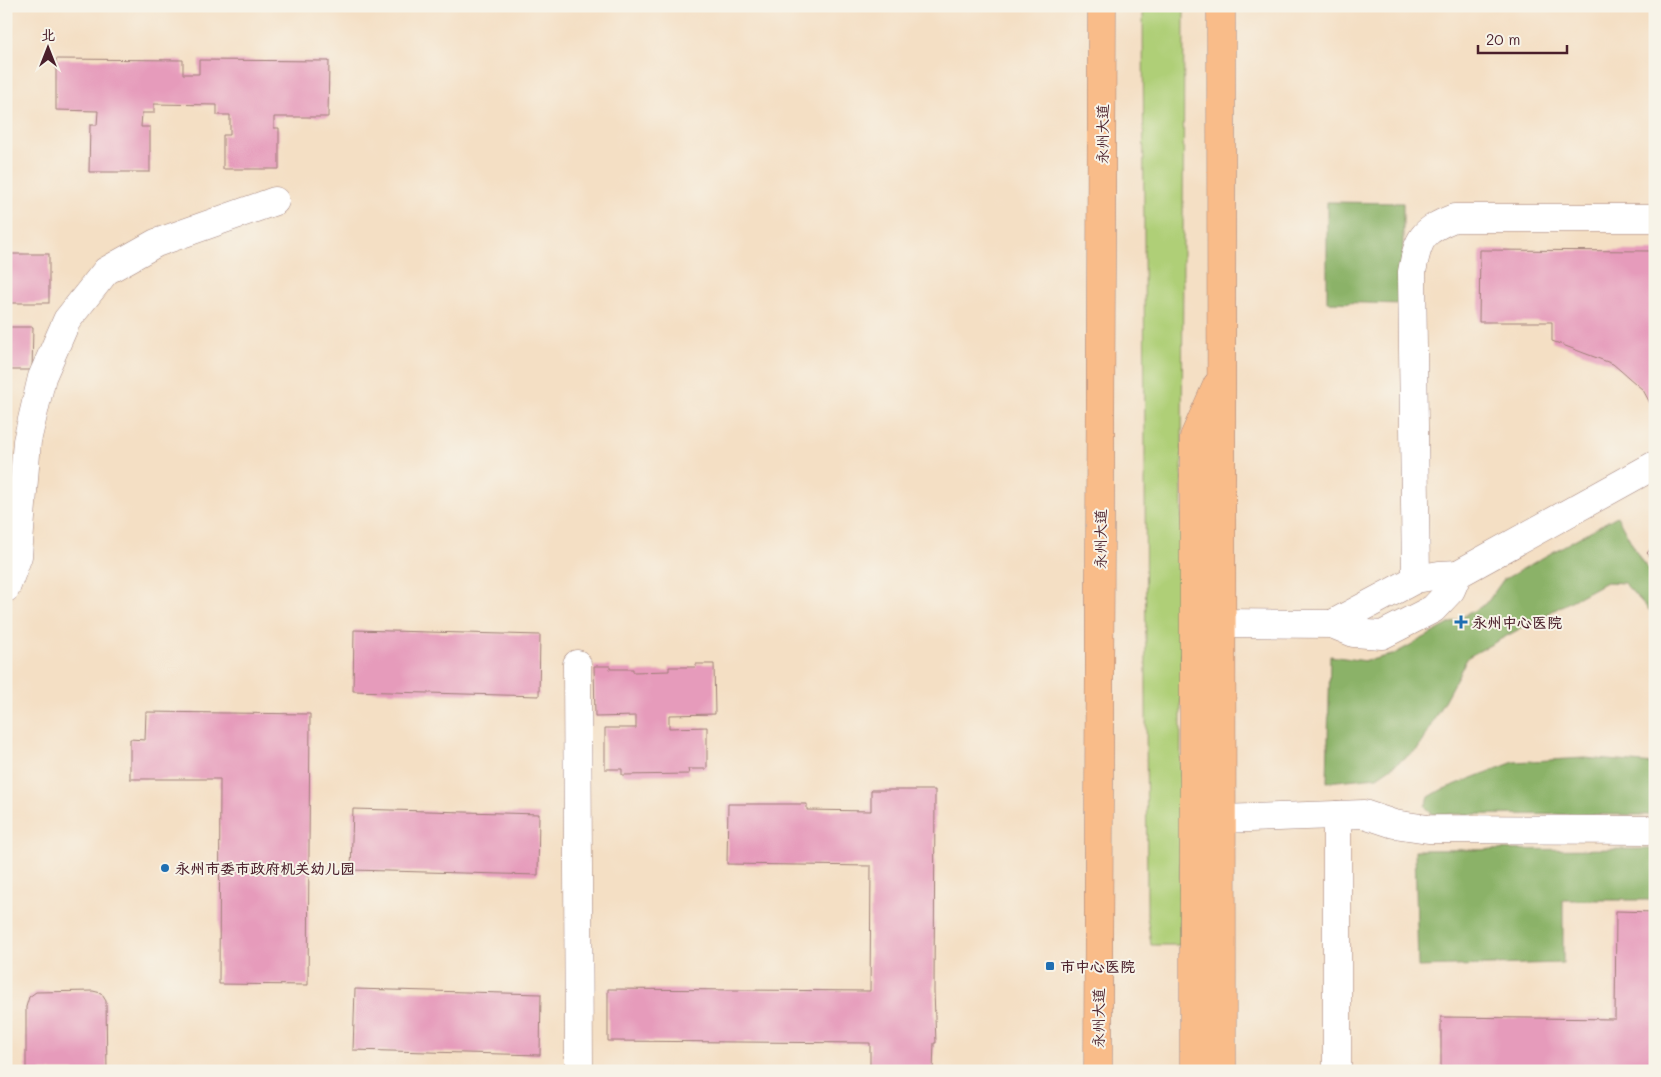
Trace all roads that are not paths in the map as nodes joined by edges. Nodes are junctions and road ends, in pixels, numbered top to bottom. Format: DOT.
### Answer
graph roads {
  1 [pos="1102,6"];
  2 [pos="1221,6"];
  3 [pos="275,201"];
  4 [pos="1655,218"];
  5 [pos="1221,376"];
  6 [pos="1655,465"];
  7 [pos="1458,574"];
  8 [pos="1416,579"];
  9 [pos="6,588"];
  10 [pos="1222,623"];
  11 [pos="1332,624"];
  12 [pos="577,664"];
  13 [pos="1337,815"];
  14 [pos="1222,819"];
  15 [pos="1655,830"];
  16 [pos="579,1071"];
  17 [pos="1098,1071"];
  18 [pos="1194,1071"];
  19 [pos="1222,1071"];
  20 [pos="1337,1071"];
  1 -- 17 [label="main road, 永州大道"];
  2 -- 5 [label="main road"];
  3 -- 9 [label="lane"];
  4 -- 8 [label="lane"];
  5 -- 10 [label="main road"];
  5 -- 18 [label="main road"];
  6 -- 7 [label="lane"];
  7 -- 8 [label="lane"];
  7 -- 11 [label="lane"];
  8 -- 11 [label="lane"];
  10 -- 11 [label="lane"];
  10 -- 14 [label="main road"];
  12 -- 16 [label="lane"];
  13 -- 14 [label="lane"];
  13 -- 15 [label="lane"];
  13 -- 20 [label="lane"];
  14 -- 19 [label="main road"];
}
